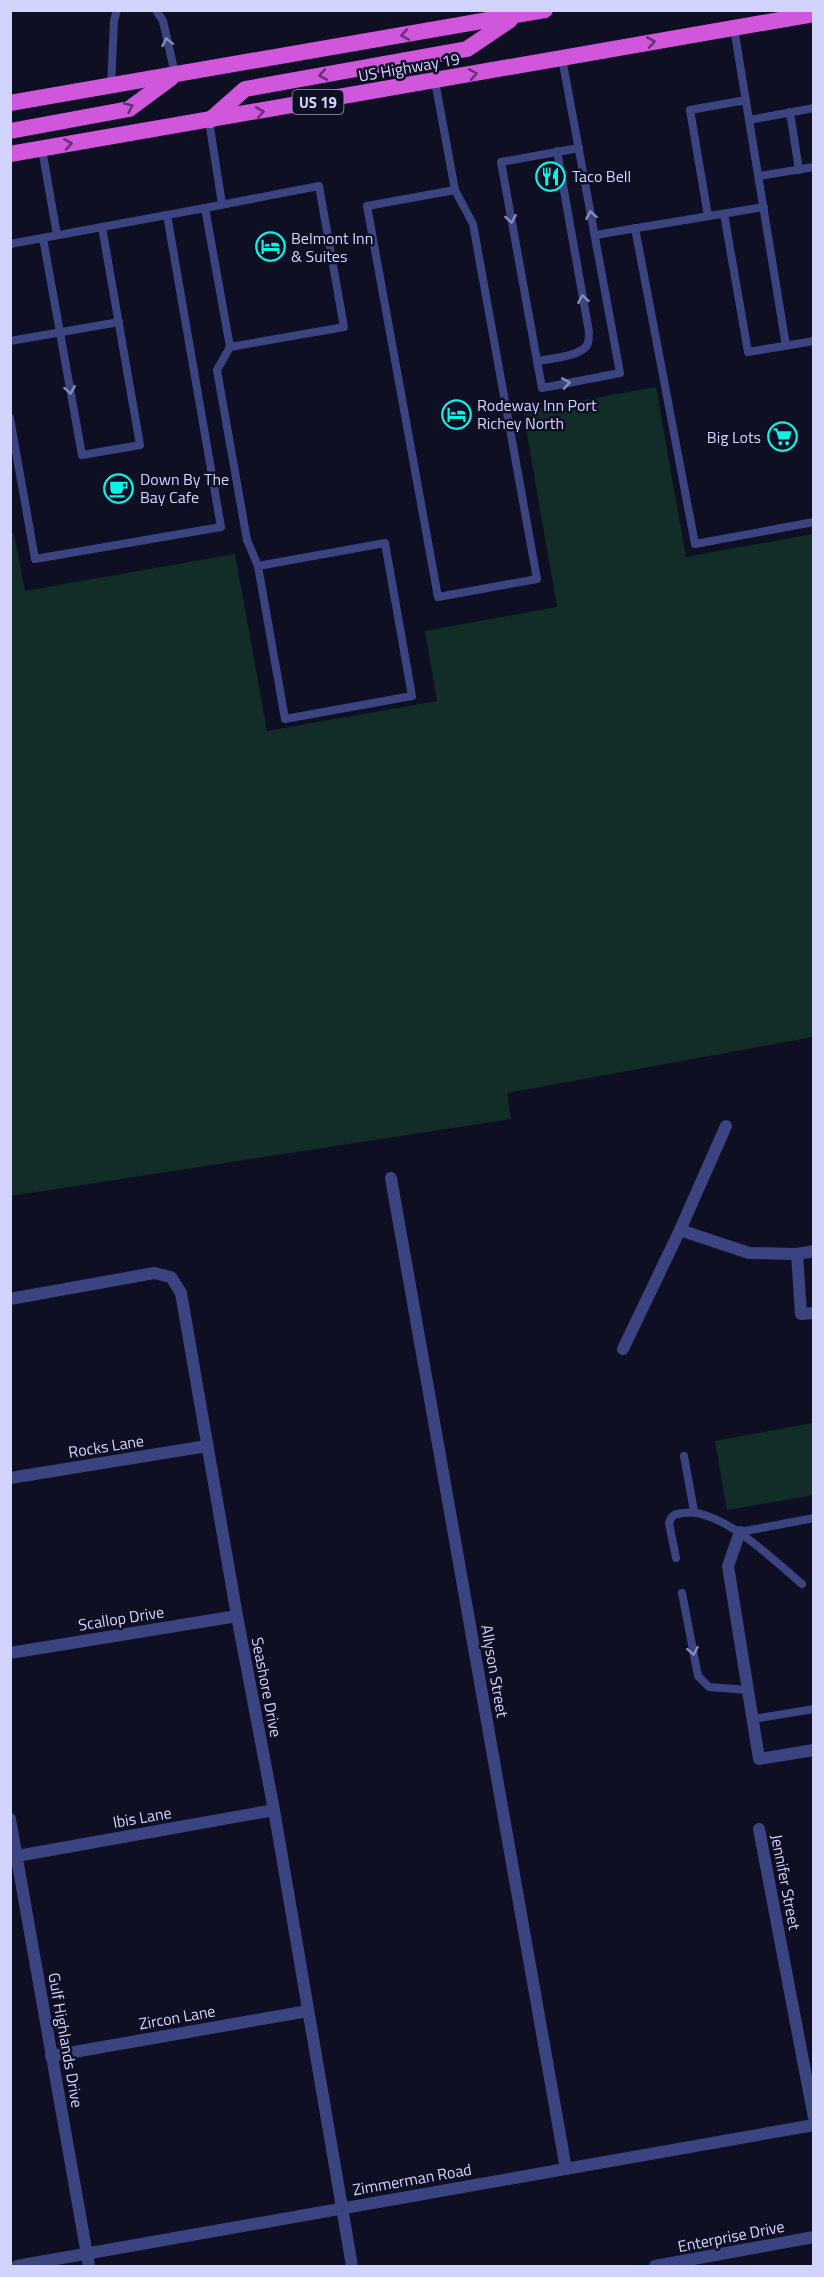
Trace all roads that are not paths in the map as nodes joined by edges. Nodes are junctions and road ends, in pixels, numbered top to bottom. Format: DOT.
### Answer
graph roads {
  1 [pos="117,10"];
  2 [pos="156,10"];
  3 [pos="545,10"];
  4 [pos="813,14"];
  5 [pos="516,16"];
  6 [pos="734,28"];
  7 [pos="562,57"];
  8 [pos="175,75"];
  9 [pos="435,81"];
  10 [pos="111,87"];
  11 [pos="746,100"];
  12 [pos="10,104"];
  13 [pos="813,108"];
  14 [pos="789,112"];
  15 [pos="749,120"];
  16 [pos="209,121"];
  17 [pos="10,130"];
  18 [pos="579,148"];
  19 [pos="42,149"];
  20 [pos="557,152"];
  21 [pos="10,154"];
  22 [pos="813,167"];
  23 [pos="799,170"];
  24 [pos="759,177"];
  25 [pos="455,190"];
  26 [pos="222,204"];
  27 [pos="764,207"];
  28 [pos="205,208"];
  29 [pos="724,213"];
  30 [pos="167,215"];
  31 [pos="708,216"];
  32 [pos="102,227"];
  33 [pos="635,228"];
  34 [pos="57,235"];
  35 [pos="595,235"];
  36 [pos="43,238"];
  37 [pos="10,243"];
  38 [pos="119,322"];
  39 [pos="60,332"];
  40 [pos="10,341"];
  41 [pos="813,341"];
  42 [pos="786,346"];
  43 [pos="230,348"];
  44 [pos="537,361"];
  45 [pos="10,418"];
  46 [pos="813,522"];
  47 [pos="258,566"];
  48 [pos="726,1126"];
  49 [pos="391,1178"];
  50 [pos="680,1230"];
  51 [pos="813,1251"];
  52 [pos="797,1254"];
  53 [pos="10,1299"];
  54 [pos="813,1312"];
  55 [pos="623,1349"];
  56 [pos="207,1446"];
  57 [pos="684,1456"];
  58 [pos="10,1478"];
  59 [pos="694,1511"];
  60 [pos="813,1518"];
  61 [pos="740,1532"];
  62 [pos="676,1558"];
  63 [pos="802,1584"];
  64 [pos="682,1593"];
  65 [pos="237,1616"];
  66 [pos="10,1653"];
  67 [pos="748,1690"];
  68 [pos="813,1709"];
  69 [pos="753,1719"];
  70 [pos="813,1750"];
  71 [pos="274,1810"];
  72 [pos="10,1819"];
  73 [pos="759,1829"];
  74 [pos="17,1856"];
  75 [pos="308,2011"];
  76 [pos="51,2055"];
  77 [pos="813,2118"];
  78 [pos="813,2125"];
  79 [pos="566,2169"];
  80 [pos="342,2208"];
  81 [pos="813,2237"];
  82 [pos="88,2260"];
  83 [pos="17,2266"];
  84 [pos="352,2266"];
  85 [pos="655,2266"];
  1 -- 10 [label="lane"];
  8 -- 2 [label="lane, one-way"];
  3 -- 5 [label="highway, US Highway 19"];
  4 -- 6 [label="highway, US Highway 19 / US 19"];
  5 -- 8 [label="highway, US Highway 19, one-way"];
  5 -- 16 [label="highway, one-way"];
  7 -- 6 [label="highway, US Highway 19 / US 19, one-way"];
  6 -- 11 [label="lane"];
  9 -- 7 [label="highway, US Highway 19 / US 19, one-way"];
  7 -- 18 [label="lane"];
  8 -- 10 [label="highway, US Highway 19"];
  17 -- 8 [label="highway, one-way"];
  16 -- 9 [label="highway, US Highway 19 / US 19, one-way"];
  9 -- 25 [label="lane"];
  10 -- 12 [label="highway, US Highway 19"];
  11 -- 15 [label="lane"];
  11 -- 31 [label="lane"];
  13 -- 14 [label="lane"];
  14 -- 15 [label="lane"];
  14 -- 23 [label="lane"];
  15 -- 24 [label="lane"];
  19 -- 16 [label="highway, US Highway 19 / US 19, one-way"];
  16 -- 26 [label="lane"];
  18 -- 20 [label="lane"];
  35 -- 18 [label="lane, one-way"];
  19 -- 21 [label="highway, US Highway 19 / US 19"];
  19 -- 34 [label="lane"];
  44 -- 20 [label="lane, one-way"];
  20 -- 44 [label="lane, one-way"];
  22 -- 23 [label="lane"];
  23 -- 24 [label="lane"];
  24 -- 27 [label="lane"];
  25 -- 25 [label="lane"];
  26 -- 28 [label="lane"];
  26 -- 43 [label="lane"];
  27 -- 29 [label="lane"];
  27 -- 42 [label="lane"];
  28 -- 30 [label="lane"];
  28 -- 43 [label="lane"];
  29 -- 31 [label="lane"];
  29 -- 42 [label="lane"];
  30 -- 32 [label="lane"];
  30 -- 45 [label="lane"];
  31 -- 33 [label="lane"];
  32 -- 34 [label="lane"];
  32 -- 38 [label="lane"];
  33 -- 35 [label="lane"];
  33 -- 46 [label="lane"];
  34 -- 36 [label="lane"];
  44 -- 35 [label="lane, one-way"];
  36 -- 37 [label="lane"];
  36 -- 39 [label="lane"];
  38 -- 39 [label="lane"];
  39 -- 38 [label="lane, one-way"];
  39 -- 40 [label="lane"];
  41 -- 42 [label="lane"];
  43 -- 47 [label="lane"];
  47 -- 47 [label="lane"];
  48 -- 50 [label="street"];
  49 -- 79 [label="street, Allyson Street"];
  50 -- 52 [label="street"];
  50 -- 55 [label="street"];
  51 -- 52 [label="street"];
  52 -- 54 [label="street"];
  53 -- 56 [label="street, Seashore Drive"];
  56 -- 58 [label="street, Rocks Lane"];
  56 -- 65 [label="street, Seashore Drive"];
  57 -- 59 [label="lane"];
  59 -- 61 [label="lane"];
  59 -- 62 [label="lane"];
  60 -- 61 [label="lane"];
  61 -- 63 [label="lane"];
  61 -- 67 [label="street"];
  64 -- 67 [label="lane, one-way"];
  65 -- 66 [label="street, Scallop Drive"];
  65 -- 71 [label="street, Seashore Drive"];
  67 -- 69 [label="street"];
  68 -- 69 [label="lane"];
  69 -- 70 [label="street"];
  71 -- 74 [label="street, Ibis Lane"];
  71 -- 75 [label="street, Seashore Drive"];
  72 -- 74 [label="street, Gulf Highlands Drive"];
  73 -- 77 [label="street, Jennifer Street"];
  74 -- 76 [label="street, Gulf Highlands Drive"];
  75 -- 76 [label="street, Zircon Lane"];
  75 -- 80 [label="street, Seashore Drive"];
  76 -- 82 [label="street, Gulf Highlands Drive"];
  78 -- 79 [label="street, Zimmerman Road"];
  79 -- 80 [label="street, Zimmerman Road"];
  80 -- 82 [label="street, Zimmerman Road"];
  80 -- 84 [label="street, Seashore Drive"];
  81 -- 85 [label="street, Enterprise Drive"];
  82 -- 83 [label="street, Zimmerman Road"];
}
